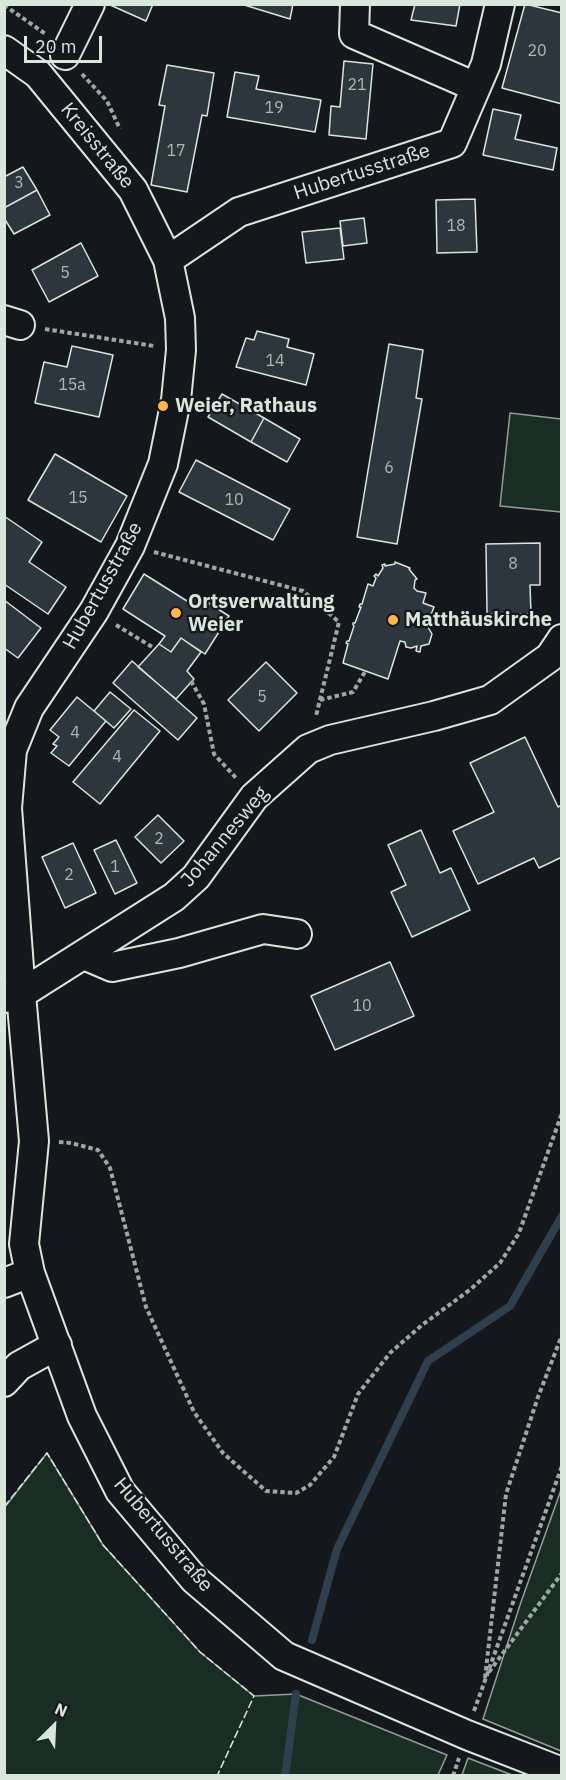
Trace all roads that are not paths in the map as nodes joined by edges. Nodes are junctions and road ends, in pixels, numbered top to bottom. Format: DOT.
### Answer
graph roads {
  1 [pos="90,4"];
  2 [pos="355,4"];
  3 [pos="500,4"];
  4 [pos="4,50"];
  5 [pos="65,55"];
  6 [pos="476,87"];
  7 [pos="168,260"];
  8 [pos="561,639"];
  9 [pos="8,749"];
  10 [pos="297,934"];
  11 [pos="84,955"];
  12 [pos="13,996"];
  13 [pos="17,1278"];
  14 [pos="57,1345"];
  15 [pos="4,1382"];
  16 [pos="561,1772"];
  1 -- 5 [label="street"];
  2 -- 6 [label="street"];
  3 -- 6 [label="street, Hubertusstraße"];
  4 -- 7 [label="street, Kreisstraße"];
  6 -- 7 [label="street, Hubertusstraße"];
  7 -- 9 [label="street, Hubertusstraße"];
  8 -- 11 [label="street, Johannesweg"];
  9 -- 12 [label="street, Hubertusstraße"];
  10 -- 11 [label="street"];
  11 -- 12 [label="street, Johannesweg"];
  12 -- 13 [label="street, Hubertusstraße"];
  13 -- 14 [label="street, Hubertusstraße"];
  14 -- 15 [label="street"];
  14 -- 16 [label="street, Hubertusstraße"];
}
